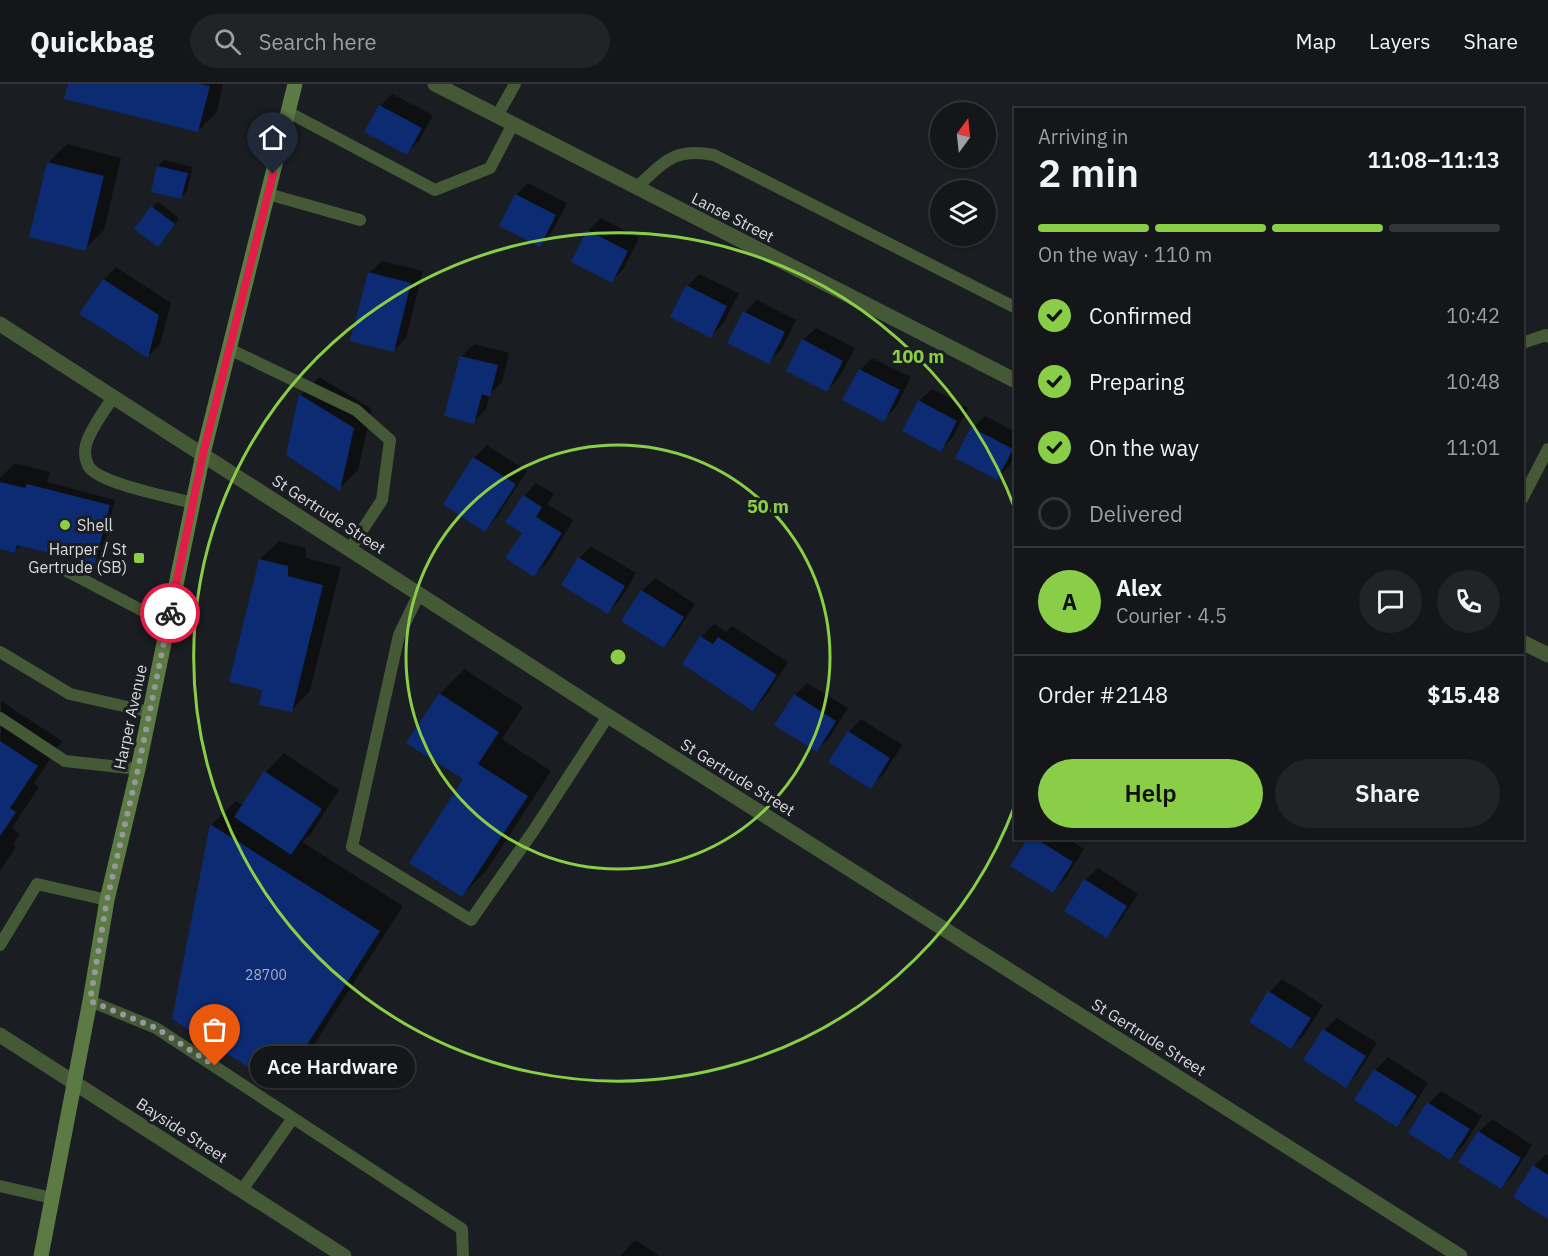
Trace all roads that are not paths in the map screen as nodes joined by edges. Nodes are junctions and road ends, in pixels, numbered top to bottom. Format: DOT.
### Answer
graph roads {
  1 [pos="295,84"];
  2 [pos="435,84"];
  3 [pos="514,84"];
  4 [pos="288,112"];
  5 [pos="497,116"];
  6 [pos="513,124"];
  7 [pos="636,188"];
  8 [pos="268,194"];
  9 [pos="360,220"];
  10 [pos="1014,307"];
  11 [pos="0,324"];
  12 [pos="1548,337"];
  13 [pos="1524,342"];
  14 [pos="229,349"];
  15 [pos="1014,380"];
  16 [pos="113,397"];
  17 [pos="1548,449"];
  18 [pos="203,454"];
  19 [pos="1524,495"];
  20 [pos="193,503"];
  21 [pos="350,549"];
  22 [pos="61,568"];
  23 [pos="419,594"];
  24 [pos="168,624"];
  25 [pos="1524,643"];
  26 [pos="0,652"];
  27 [pos="1548,655"];
  28 [pos="150,712"];
  29 [pos="608,716"];
  30 [pos="0,718"];
  31 [pos="138,769"];
  32 [pos="107,900"];
  33 [pos="0,945"];
  34 [pos="90,1001"];
  35 [pos="0,1035"];
  36 [pos="73,1081"];
  37 [pos="293,1118"];
  38 [pos="0,1186"];
  39 [pos="242,1190"];
  40 [pos="52,1198"];
  41 [pos="341,1255"];
  42 [pos="41,1256"];
  43 [pos="463,1256"];
  44 [pos="1460,1256"];
  1 -- 4 [label="main road, Harper Avenue"];
  2 -- 5 [label="street, Lanse Street"];
  3 -- 5 [label="lane"];
  4 -- 6 [label="lane"];
  4 -- 8 [label="main road, Harper Avenue"];
  5 -- 6 [label="street, Lanse Street"];
  6 -- 7 [label="street, Lanse Street"];
  7 -- 10 [label="lane"];
  7 -- 15 [label="street, Lanse Street"];
  8 -- 9 [label="lane"];
  8 -- 14 [label="main road, Harper Avenue"];
  11 -- 16 [label="street, St Gertrude Street"];
  12 -- 13 [label="lane"];
  14 -- 18 [label="main road, Harper Avenue"];
  14 -- 21 [label="lane"];
  16 -- 18 [label="street, St Gertrude Street"];
  16 -- 20 [label="lane"];
  17 -- 19 [label="lane"];
  18 -- 20 [label="main road, Harper Avenue"];
  18 -- 21 [label="street, St Gertrude Street"];
  20 -- 24 [label="main road, Harper Avenue"];
  21 -- 23 [label="street, St Gertrude Street"];
  22 -- 24 [label="lane"];
  23 -- 29 [label="street, St Gertrude Street"];
  23 -- 29 [label="lane"];
  24 -- 28 [label="main road, Harper Avenue"];
  25 -- 27 [label="street"];
  26 -- 28 [label="lane"];
  28 -- 31 [label="main road, Harper Avenue"];
  29 -- 44 [label="street, St Gertrude Street"];
  30 -- 31 [label="lane"];
  31 -- 32 [label="main road, Harper Avenue"];
  32 -- 33 [label="lane"];
  32 -- 34 [label="main road, Harper Avenue"];
  34 -- 36 [label="main road, Harper Avenue"];
  34 -- 37 [label="lane"];
  35 -- 36 [label="street, Bayside Street"];
  36 -- 39 [label="street, Bayside Street"];
  36 -- 40 [label="main road, Harper Avenue"];
  37 -- 39 [label="lane"];
  37 -- 43 [label="lane"];
  38 -- 40 [label="lane"];
  39 -- 41 [label="street, Bayside Street"];
  40 -- 42 [label="main road, Harper Avenue"];
}
